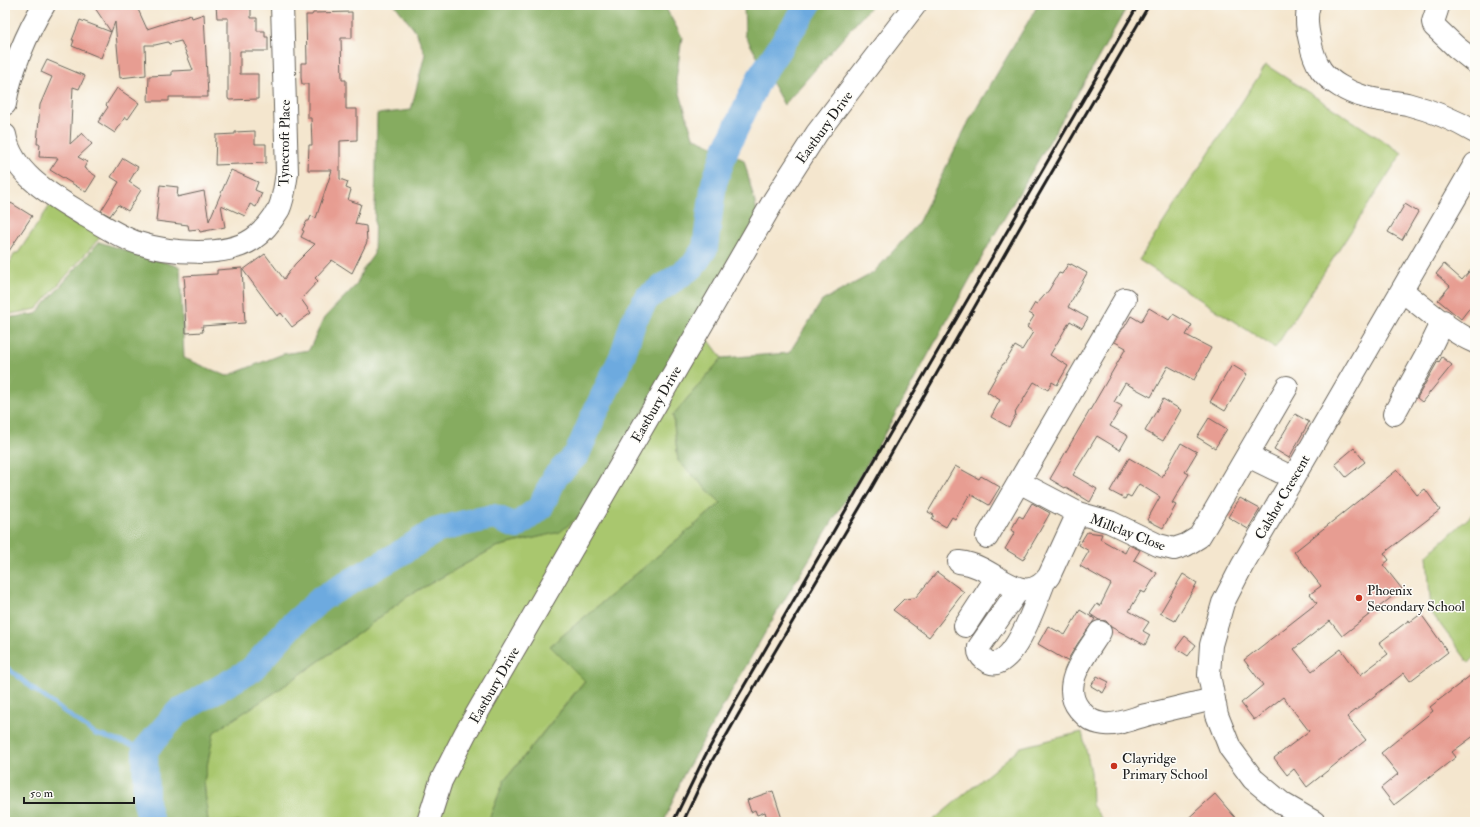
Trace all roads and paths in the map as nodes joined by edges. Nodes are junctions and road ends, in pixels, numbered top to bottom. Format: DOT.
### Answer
graph roads {
  1 [pos="44,5"];
  2 [pos="282,5"];
  3 [pos="915,5"];
  4 [pos="1309,5"];
  5 [pos="1437,10"];
  6 [pos="1475,62"];
  7 [pos="5,104"];
  8 [pos="1475,132"];
  9 [pos="5,135"];
  10 [pos="1475,164"];
  11 [pos="1402,291"];
  12 [pos="1126,299"];
  13 [pos="1443,321"];
  14 [pos="1475,342"];
  15 [pos="1287,387"];
  16 [pos="1394,414"];
  17 [pos="1248,456"];
  18 [pos="1293,478"];
  19 [pos="1019,482"];
  20 [pos="1078,513"];
  21 [pos="987,537"];
  22 [pos="959,562"];
  23 [pos="997,576"];
  24 [pos="1048,576"];
  25 [pos="1019,589"];
  26 [pos="965,626"];
  27 [pos="1100,632"];
  28 [pos="1214,699"];
  29 [pos="428,822"];
  30 [pos="1314,822"];
  1 -- 7 [label="street"];
  2 -- 9 [label="street, Tynecroft Place"];
  3 -- 29 [label="street, Eastbury Drive"];
  4 -- 8 [label="street"];
  5 -- 6 [label="street"];
  10 -- 11 [label="street, Calshot Crescent"];
  11 -- 13 [label="street"];
  11 -- 18 [label="street, Calshot Crescent"];
  12 -- 19 [label="street"];
  13 -- 14 [label="street"];
  13 -- 16 [label="street"];
  15 -- 17 [label="street, Millclay Close"];
  17 -- 18 [label="street"];
  17 -- 20 [label="street, Millclay Close"];
  18 -- 28 [label="street, Calshot Crescent"];
  19 -- 20 [label="street, Millclay Close"];
  19 -- 21 [label="street"];
  20 -- 24 [label="street, Millclay Close"];
  22 -- 23 [label="street"];
  23 -- 25 [label="street"];
  23 -- 26 [label="street"];
  24 -- 25 [label="street"];
  24 -- 25 [label="street, Millclay Close"];
  27 -- 28 [label="street"];
  28 -- 30 [label="street, Calshot Crescent"];
}
